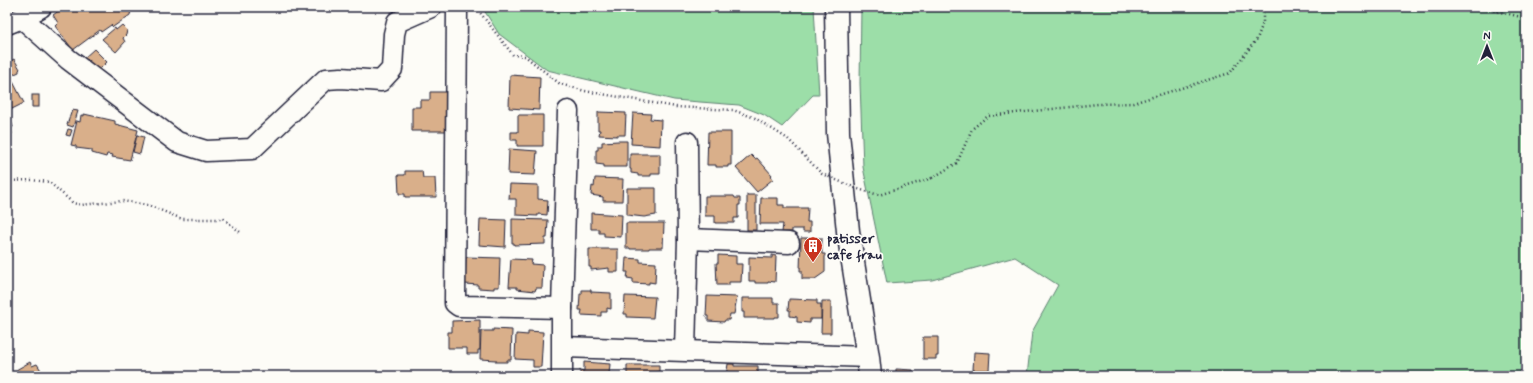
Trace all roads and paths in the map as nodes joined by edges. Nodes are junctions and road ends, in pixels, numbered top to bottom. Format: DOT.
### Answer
graph roads {
  1 [pos="41,7"];
  2 [pos="431,7"];
  3 [pos="457,7"];
  4 [pos="475,7"];
  5 [pos="836,7"];
  6 [pos="1263,7"];
  7 [pos="1478,7"];
  8 [pos="1526,18"];
  9 [pos="14,21"];
  10 [pos="568,111"];
  11 [pos="687,142"];
  12 [pos="7,180"];
  13 [pos="240,232"];
  14 [pos="688,239"];
  15 [pos="788,243"];
  16 [pos="562,308"];
  17 [pos="563,347"];
  18 [pos="685,350"];
  19 [pos="869,367"];
  20 [pos="562,376"];
  1 -- 9 [label="street"];
  2 -- 9 [label="street"];
  3 -- 16 [label="street"];
  4 -- 6 [label="path, bridge"];
  5 -- 19 [label="street"];
  7 -- 8 [label="path"];
  10 -- 16 [label="street"];
  11 -- 14 [label="street"];
  12 -- 13 [label="path"];
  14 -- 15 [label="street"];
  14 -- 18 [label="street"];
  16 -- 17 [label="street"];
  17 -- 18 [label="street"];
  17 -- 20 [label="street"];
  18 -- 19 [label="street"];
}
